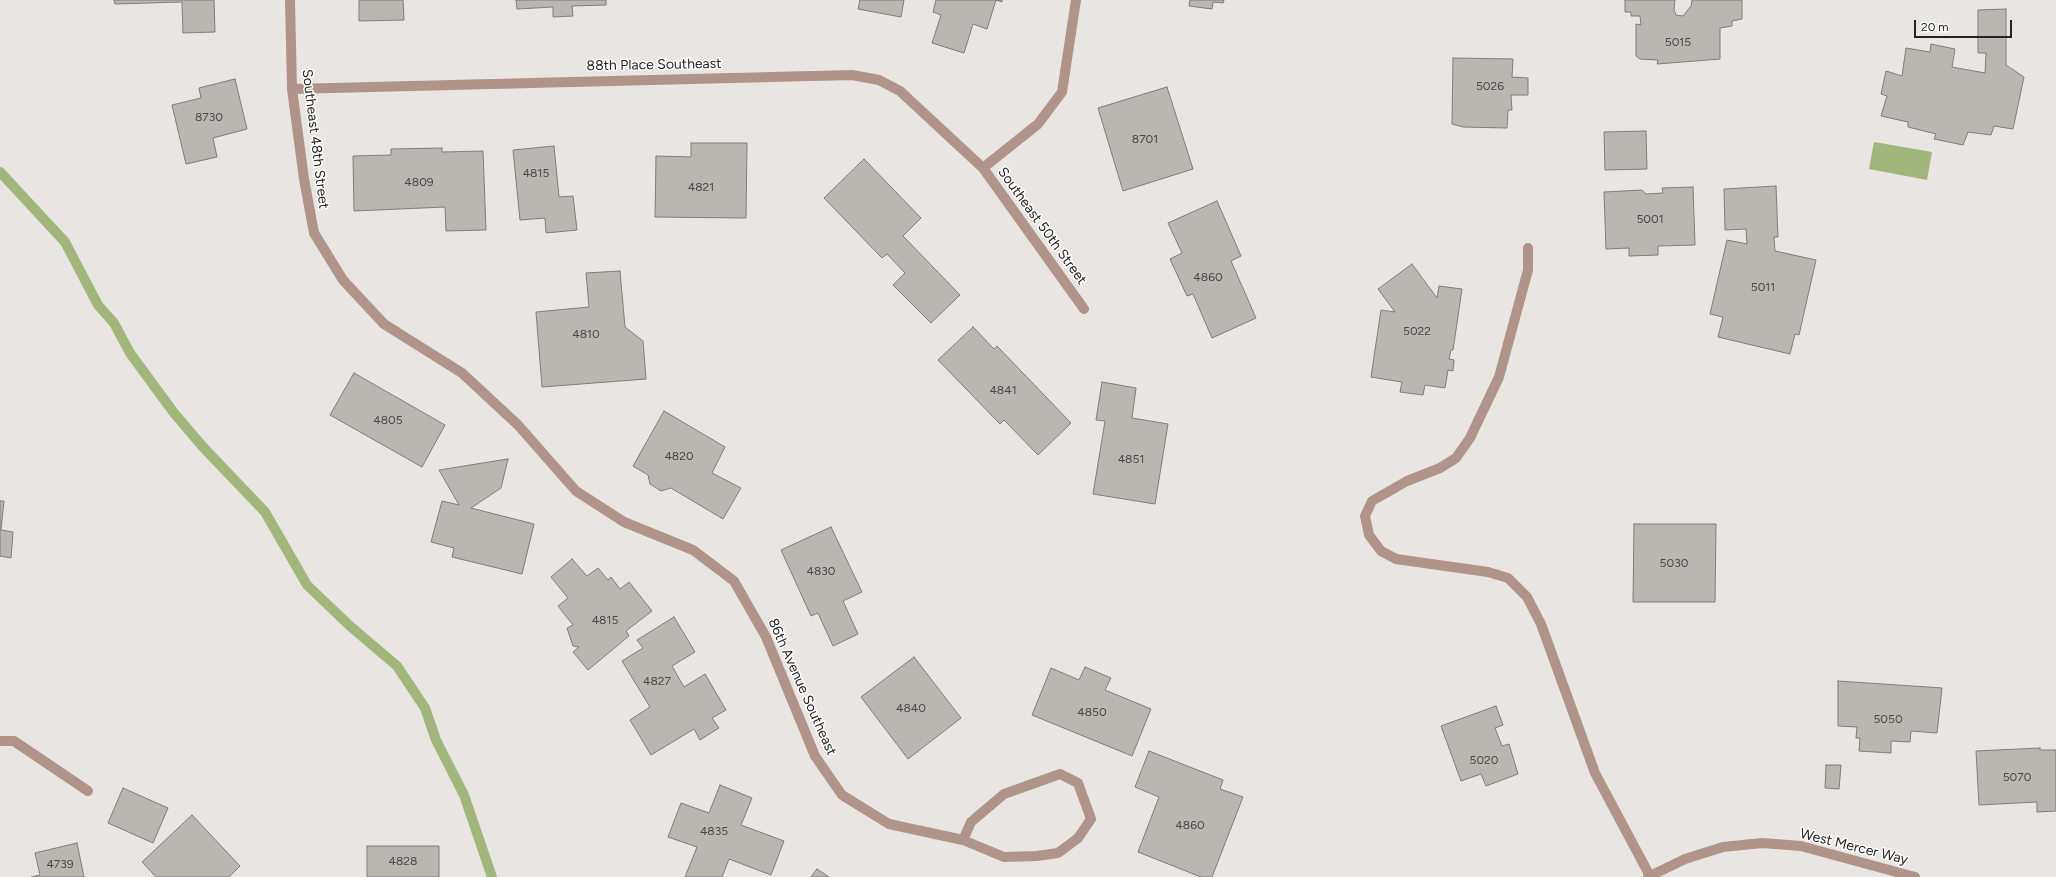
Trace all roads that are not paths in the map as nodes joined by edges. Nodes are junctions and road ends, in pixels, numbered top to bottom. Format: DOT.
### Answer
graph roads {
  1 [pos="290,0"];
  2 [pos="1076,0"];
  3 [pos="292,89"];
  4 [pos="983,168"];
  5 [pos="314,233"];
  6 [pos="1528,248"];
  7 [pos="1084,309"];
  8 [pos="0,741"];
  9 [pos="88,791"];
  10 [pos="963,840"];
  11 [pos="1649,876"];
  12 [pos="1915,877"];
  1 -- 3 [label="street, Southeast 48th Street"];
  2 -- 4 [label="street, Southeast 50th Street"];
  3 -- 4 [label="street, 88th Place Southeast"];
  3 -- 5 [label="street, Southeast 48th Street"];
  4 -- 7 [label="street, Southeast 50th Street"];
  5 -- 10 [label="street, 86th Avenue Southeast"];
  6 -- 11 [label="street"];
  8 -- 9 [label="street"];
  10 -- 10 [label="street, 86th Avenue Southeast"];
  11 -- 12 [label="street, West Mercer Way"];
}
